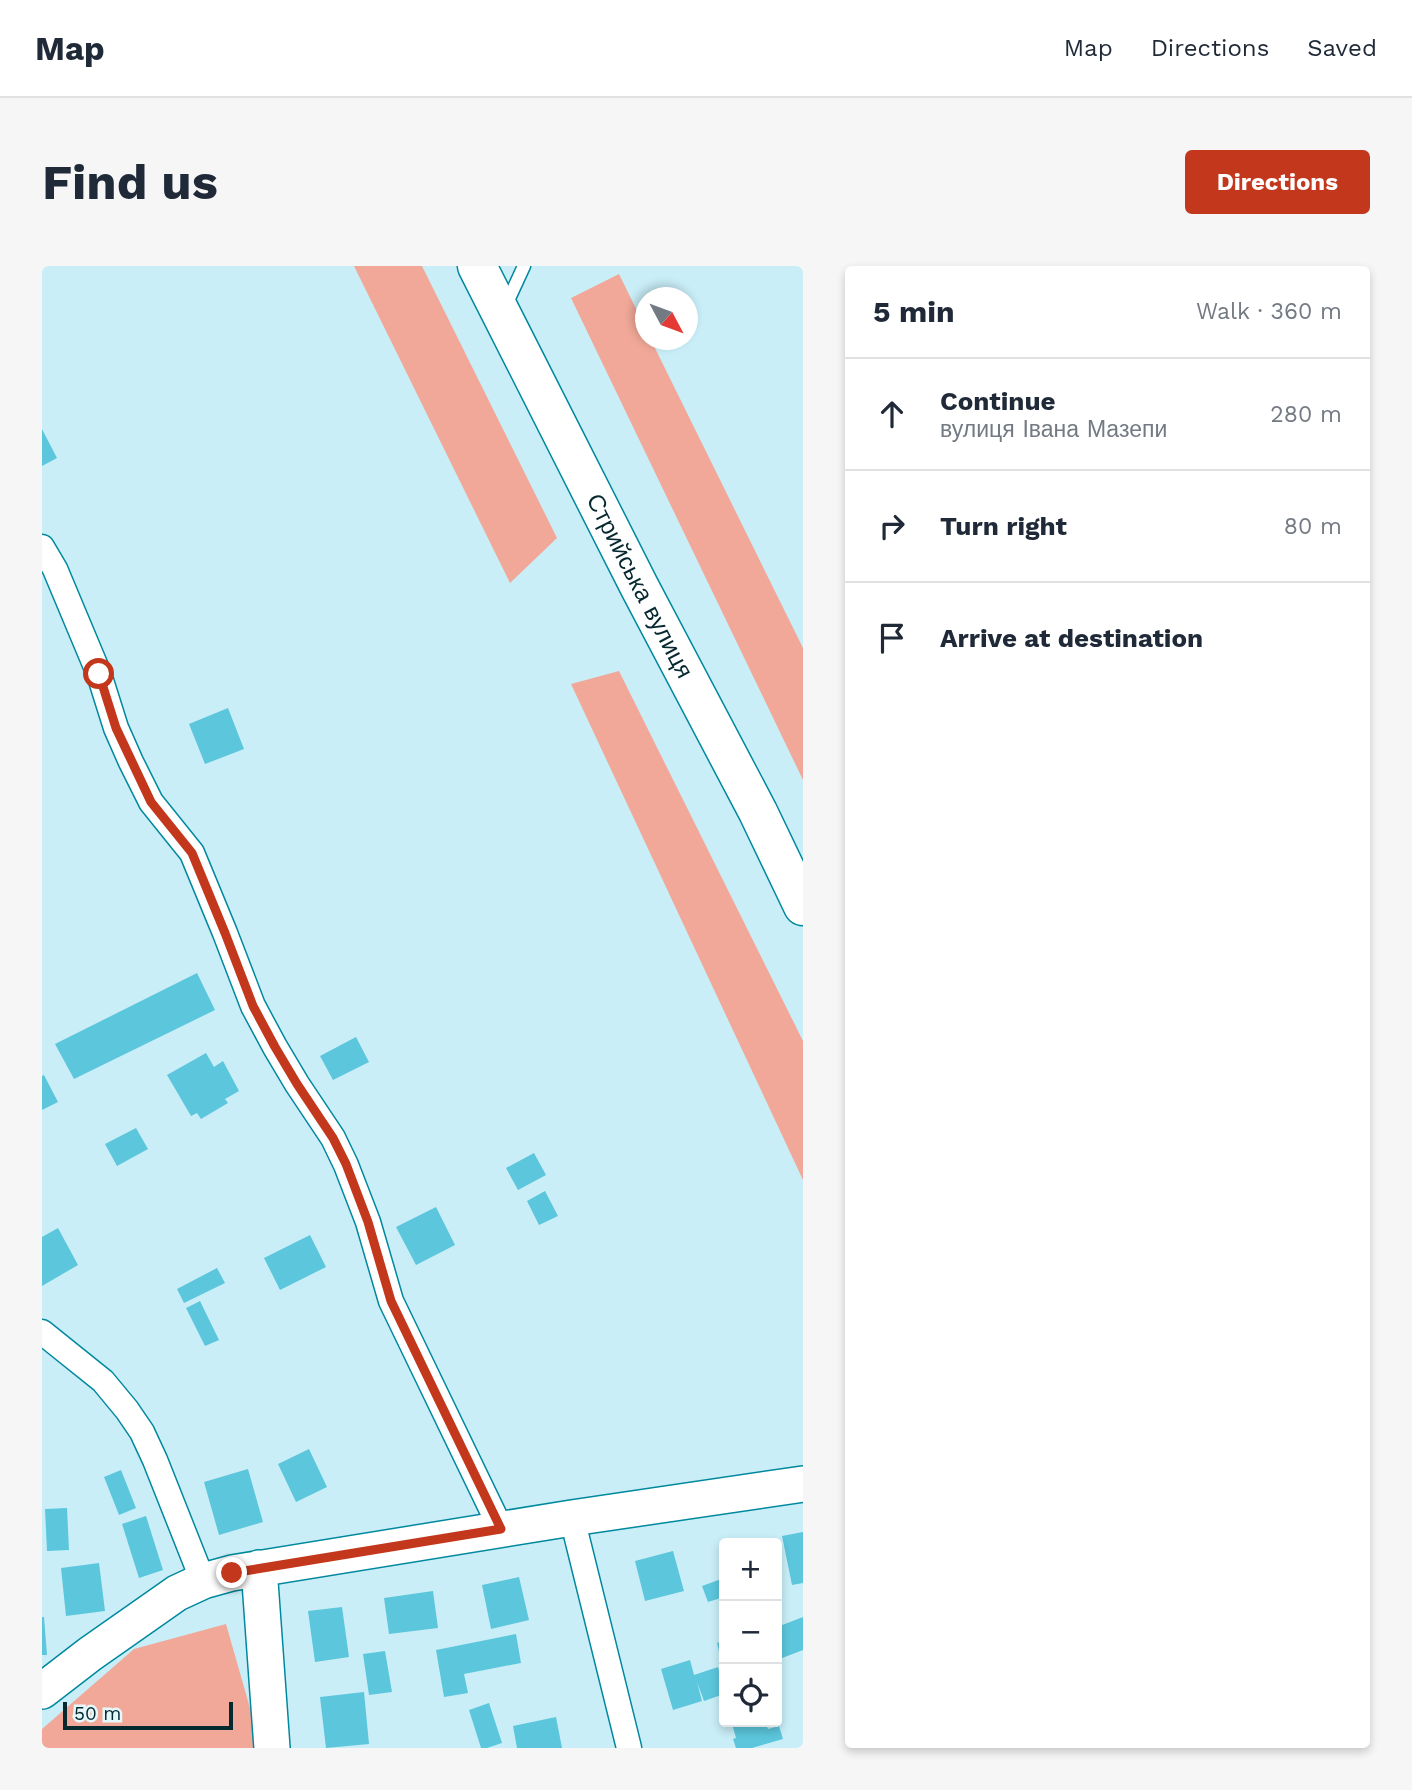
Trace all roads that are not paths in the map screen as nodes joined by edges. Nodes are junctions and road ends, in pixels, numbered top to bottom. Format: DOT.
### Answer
graph roads {
  1 [pos="477,266"];
  2 [pos="524,266"];
  3 [pos="501,315"];
  4 [pos="42,547"];
  5 [pos="803,905"];
  6 [pos="42,1332"];
  7 [pos="803,1484"];
  8 [pos="572,1518"];
  9 [pos="501,1529"];
  10 [pos="259,1568"];
  11 [pos="203,1581"];
  12 [pos="42,1691"];
  13 [pos="272,1748"];
  14 [pos="629,1748"];
  1 -- 3 [label="highway, Стрийська вулиця"];
  2 -- 3 [label="lane"];
  3 -- 5 [label="highway, Стрийська вулиця"];
  4 -- 9 [label="street"];
  6 -- 11 [label="street"];
  7 -- 8 [label="street"];
  8 -- 9 [label="street"];
  8 -- 14 [label="street"];
  9 -- 10 [label="street"];
  10 -- 11 [label="street"];
  10 -- 13 [label="street"];
  11 -- 12 [label="street"];
}
